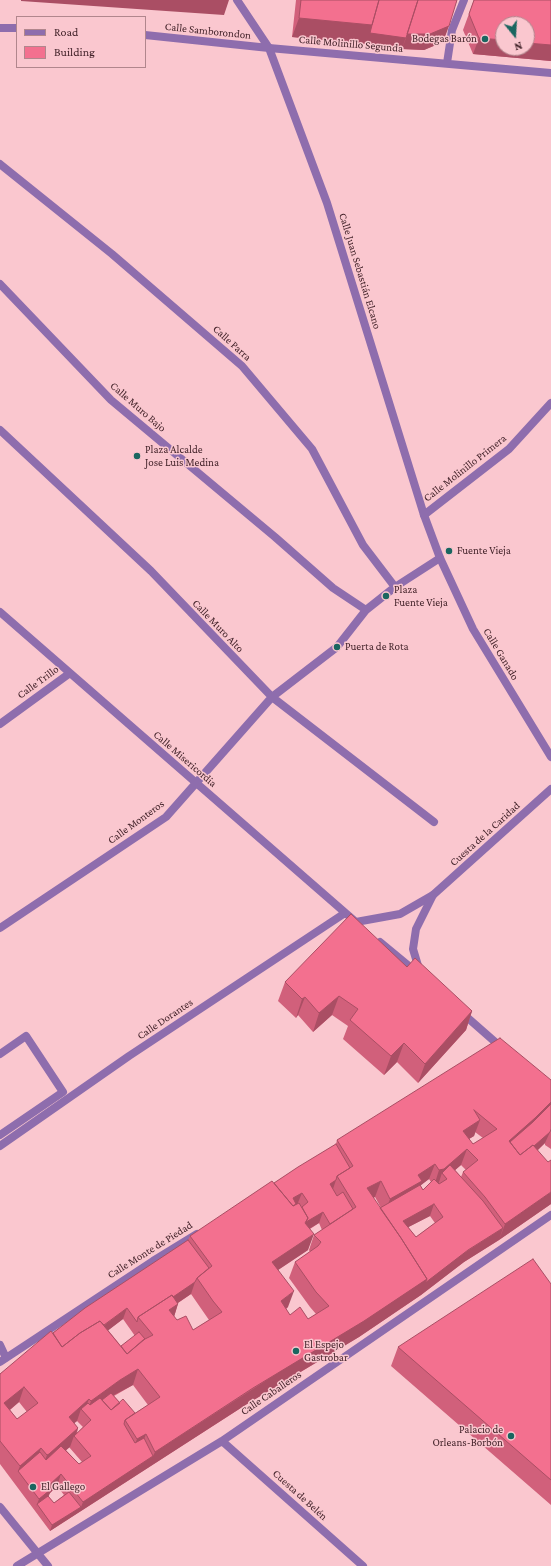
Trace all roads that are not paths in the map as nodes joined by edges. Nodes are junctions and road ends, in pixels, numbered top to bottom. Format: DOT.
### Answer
graph roads {
  1 [pos="236,0"];
  2 [pos="464,0"];
  3 [pos="0,28"];
  4 [pos="16,28"];
  5 [pos="146,35"];
  6 [pos="268,48"];
  7 [pos="447,63"];
  8 [pos="551,73"];
  9 [pos="0,164"];
  10 [pos="0,284"];
  11 [pos="551,403"];
  12 [pos="0,430"];
  13 [pos="424,515"];
  14 [pos="440,558"];
  15 [pos="395,587"];
  16 [pos="366,610"];
  17 [pos="0,612"];
  18 [pos="70,673"];
  19 [pos="272,697"];
  20 [pos="0,724"];
  21 [pos="551,757"];
  22 [pos="196,784"];
  23 [pos="551,789"];
  24 [pos="434,822"];
  25 [pos="433,895"];
  26 [pos="345,913"];
  27 [pos="359,925"];
  28 [pos="0,928"];
  29 [pos="374,937"];
  30 [pos="457,1008"];
  31 [pos="0,1054"];
  32 [pos="510,1054"];
  33 [pos="0,1135"];
  34 [pos="0,1146"];
  35 [pos="551,1215"];
  36 [pos="207,1227"];
  37 [pos="0,1345"];
  38 [pos="3,1360"];
  39 [pos="222,1441"];
  40 [pos="0,1508"];
  41 [pos="38,1553"];
  42 [pos="17,1566"];
  43 [pos="48,1566"];
  44 [pos="363,1566"];
  1 -- 6 [label="street, Calle Juan Sebastián Elcano"];
  2 -- 7 [label="street"];
  3 -- 4 [label="street"];
  5 -- 6 [label="street, Calle Samborondon"];
  6 -- 7 [label="street, Calle Molinillo Segunda"];
  6 -- 13 [label="street, Calle Juan Sebastián Elcano"];
  7 -- 8 [label="street, Calle Molinillo Segunda"];
  9 -- 15 [label="street, Calle Parra"];
  10 -- 16 [label="street, Calle Muro Bajo"];
  11 -- 13 [label="street, Calle Molinillo Primera"];
  12 -- 19 [label="street, Calle Muro Alto"];
  13 -- 14 [label="street, Calle Juan Sebastián Elcano"];
  14 -- 15 [label="street"];
  14 -- 21 [label="street, Calle Ganado"];
  15 -- 16 [label="street"];
  16 -- 19 [label="street, Calle Monteros"];
  17 -- 18 [label="street, Calle Misericordia"];
  18 -- 20 [label="street, Calle Trillo"];
  18 -- 22 [label="street, Calle Misericordia"];
  19 -- 22 [label="street, Calle Monteros"];
  19 -- 24 [label="street, Calle Muro Alto"];
  22 -- 26 [label="street, Calle Misericordia"];
  22 -- 28 [label="street, Calle Monteros"];
  23 -- 25 [label="street, Cuesta de la Caridad"];
  25 -- 27 [label="street, Cuesta de la Caridad"];
  25 -- 29 [label="street, Cuesta de la Caridad"];
  26 -- 27 [label="street, Calle Misericordia"];
  26 -- 34 [label="street, Calle Dorantes"];
  30 -- 32 [label="street"];
  31 -- 33 [label="street"];
  35 -- 39 [label="street, Calle Caballeros"];
  36 -- 38 [label="street, Calle Monte de Piedad"];
  37 -- 38 [label="street"];
  39 -- 41 [label="street, Calle Caballeros"];
  39 -- 44 [label="street, Cuesta de Belén"];
  40 -- 41 [label="street"];
  41 -- 42 [label="street, Calle Caballeros"];
  41 -- 43 [label="street"];
}
